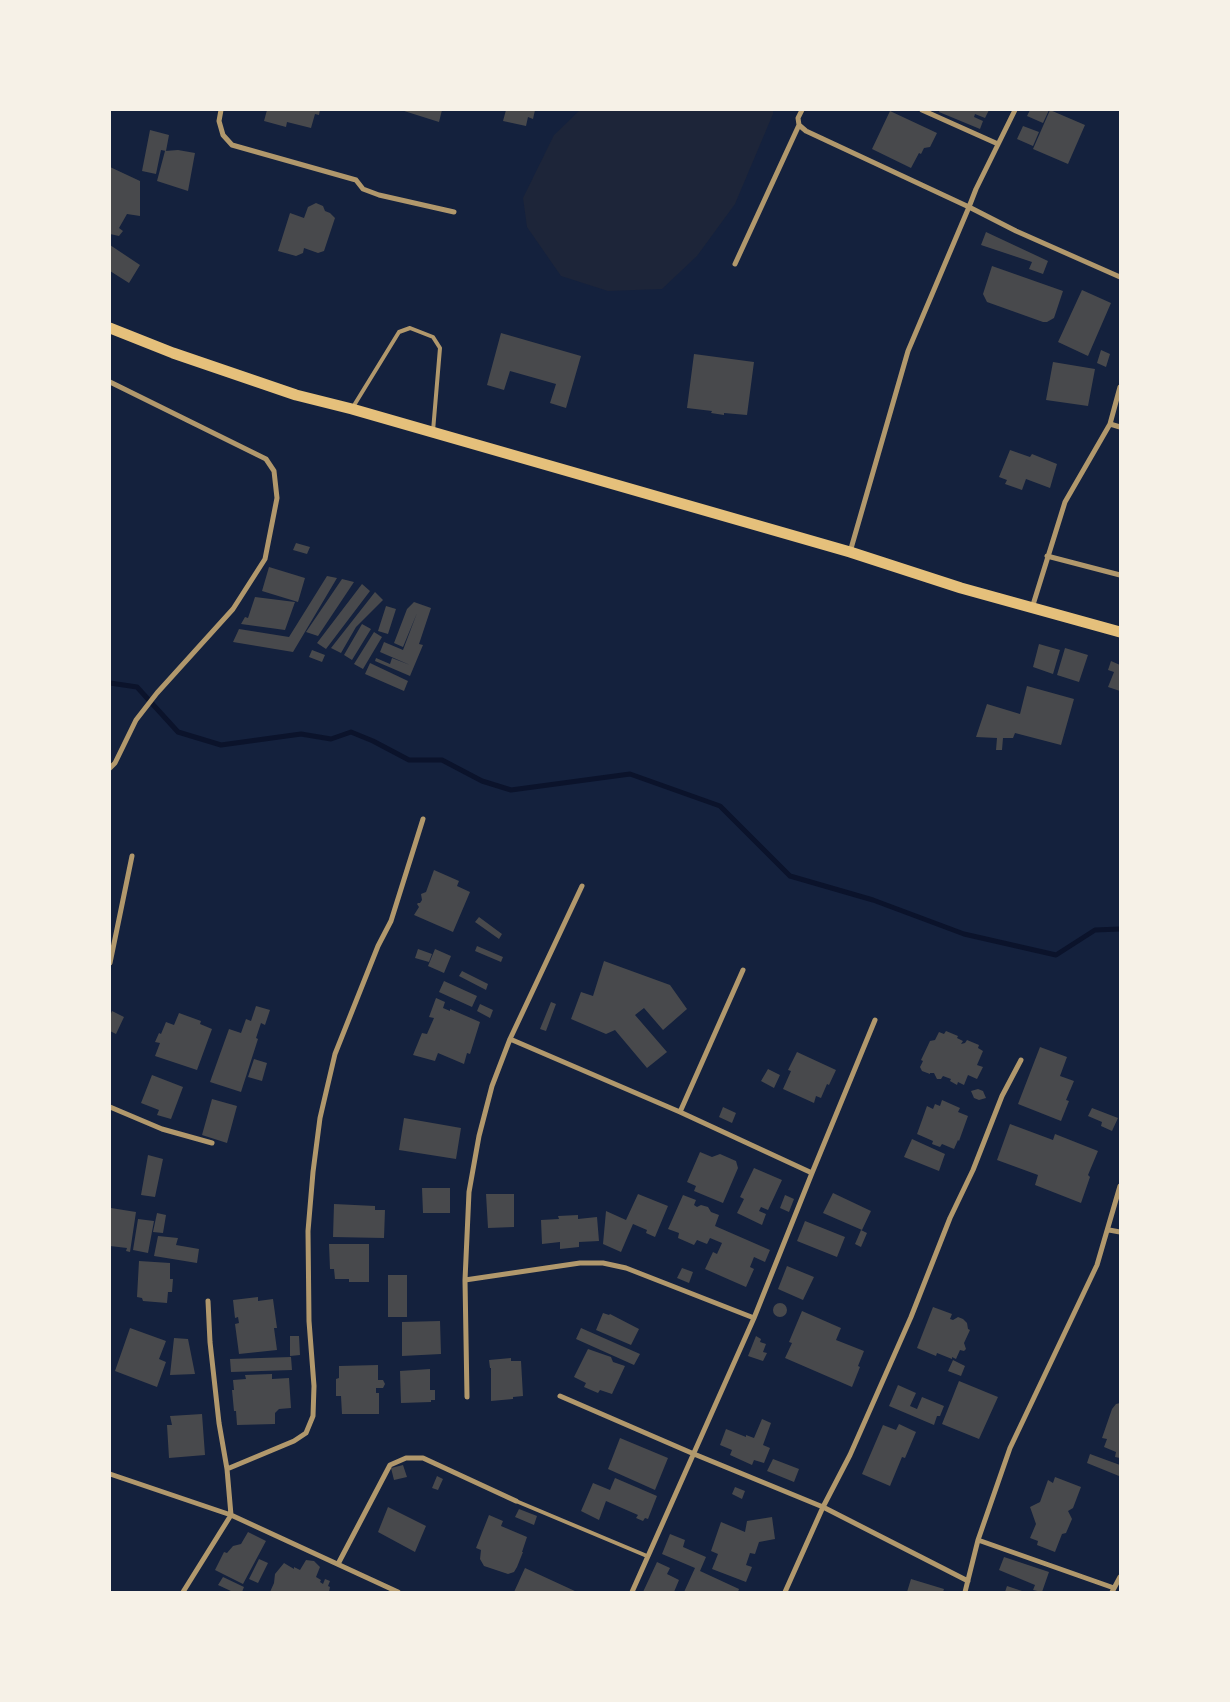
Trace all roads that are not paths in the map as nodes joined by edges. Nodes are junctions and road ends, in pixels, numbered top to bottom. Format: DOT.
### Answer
graph roads {
  1 [pos="221,110"];
  2 [pos="802,110"];
  3 [pos="922,110"];
  4 [pos="1015,110"];
  5 [pos="799,125"];
  6 [pos="998,144"];
  7 [pos="969,207"];
  8 [pos="454,212"];
  9 [pos="735,264"];
  10 [pos="1120,277"];
  11 [pos="110,328"];
  12 [pos="110,382"];
  13 [pos="1120,387"];
  14 [pos="352,409"];
  15 [pos="1110,424"];
  16 [pos="1120,426"];
  17 [pos="433,433"];
  18 [pos="850,552"];
  19 [pos="1047,556"];
  20 [pos="1120,575"];
  21 [pos="1032,609"];
  22 [pos="1120,632"];
  23 [pos="110,768"];
  24 [pos="423,819"];
  25 [pos="132,856"];
  26 [pos="582,886"];
  27 [pos="110,963"];
  28 [pos="743,970"];
  29 [pos="875,1020"];
  30 [pos="510,1039"];
  31 [pos="1021,1060"];
  32 [pos="110,1107"];
  33 [pos="680,1112"];
  34 [pos="212,1143"];
  35 [pos="812,1173"];
  36 [pos="1120,1186"];
  37 [pos="1109,1230"];
  38 [pos="1120,1232"];
  39 [pos="465,1280"];
  40 [pos="208,1301"];
  41 [pos="754,1318"];
  42 [pos="560,1396"];
  43 [pos="468,1397"];
  44 [pos="694,1454"];
  45 [pos="227,1469"];
  46 [pos="110,1474"];
  47 [pos="516,1501"];
  48 [pos="823,1507"];
  49 [pos="231,1516"];
  50 [pos="978,1540"];
  51 [pos="647,1556"];
  52 [pos="338,1564"];
  53 [pos="1120,1576"];
  54 [pos="968,1581"];
  55 [pos="1113,1590"];
  56 [pos="183,1592"];
  57 [pos="398,1592"];
  58 [pos="632,1592"];
  59 [pos="785,1592"];
  60 [pos="965,1592"];
  1 -- 8 [label="street"];
  2 -- 5 [label="street"];
  3 -- 6 [label="street"];
  4 -- 6 [label="street"];
  5 -- 7 [label="street"];
  5 -- 9 [label="street"];
  6 -- 7 [label="street"];
  7 -- 10 [label="street"];
  7 -- 18 [label="street"];
  11 -- 14 [label="highway"];
  12 -- 23 [label="street"];
  13 -- 15 [label="street"];
  14 -- 17 [label="highway"];
  14 -- 17 [label="lane"];
  15 -- 16 [label="street"];
  15 -- 19 [label="street"];
  17 -- 18 [label="highway"];
  18 -- 21 [label="highway"];
  19 -- 20 [label="street"];
  19 -- 21 [label="street"];
  21 -- 22 [label="highway"];
  24 -- 45 [label="street"];
  25 -- 27 [label="street"];
  26 -- 30 [label="street"];
  28 -- 33 [label="street"];
  29 -- 35 [label="street"];
  30 -- 33 [label="street"];
  30 -- 39 [label="street"];
  31 -- 48 [label="street"];
  32 -- 34 [label="street"];
  33 -- 35 [label="street"];
  35 -- 41 [label="street"];
  36 -- 37 [label="street"];
  37 -- 38 [label="street"];
  37 -- 50 [label="street"];
  39 -- 41 [label="street"];
  39 -- 43 [label="street"];
  40 -- 45 [label="street"];
  41 -- 44 [label="street"];
  42 -- 44 [label="street"];
  44 -- 48 [label="street"];
  44 -- 51 [label="street"];
  45 -- 49 [label="street"];
  46 -- 49 [label="street"];
  47 -- 51 [label="lane"];
  47 -- 52 [label="street"];
  48 -- 54 [label="street"];
  48 -- 59 [label="street"];
  49 -- 52 [label="street"];
  49 -- 56 [label="street"];
  50 -- 54 [label="street"];
  50 -- 55 [label="street"];
  51 -- 58 [label="street"];
  52 -- 57 [label="street"];
  53 -- 55 [label="street"];
  54 -- 60 [label="street"];
}
